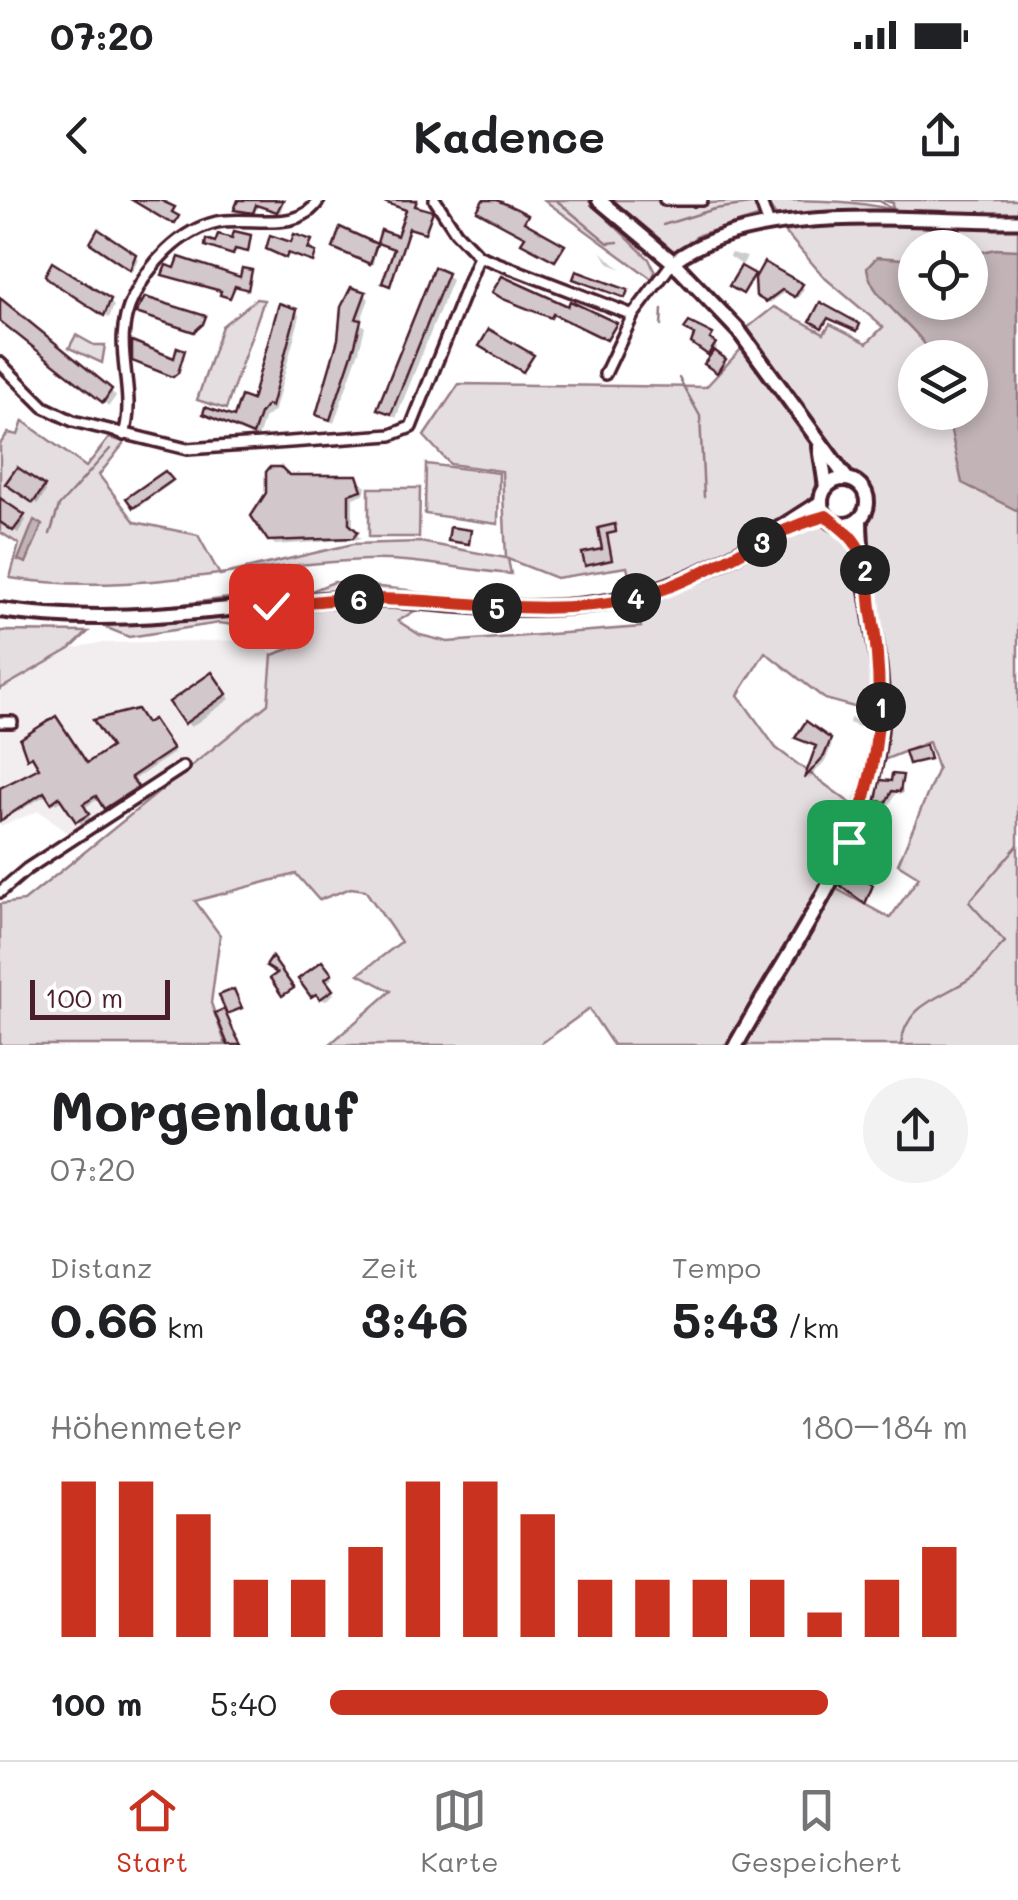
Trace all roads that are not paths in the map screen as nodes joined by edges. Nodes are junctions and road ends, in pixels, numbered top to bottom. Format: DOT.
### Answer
graph roads {
  1 [pos="318,200"];
  2 [pos="435,200"];
  3 [pos="598,200"];
  4 [pos="665,200"];
  5 [pos="702,200"];
  6 [pos="761,203"];
  7 [pos="1018,221"];
  8 [pos="768,222"];
  9 [pos="479,256"];
  10 [pos="673,262"];
  11 [pos="633,314"];
  12 [pos="0,363"];
  13 [pos="605,374"];
  14 [pos="124,434"];
  15 [pos="820,444"];
  16 [pos="847,479"];
  17 [pos="826,487"];
  18 [pos="821,502"];
  19 [pos="826,516"];
  20 [pos="860,520"];
  21 [pos="795,523"];
  22 [pos="841,525"];
  23 [pos="862,555"];
  24 [pos="0,610"];
  25 [pos="0,722"];
  26 [pos="12,722"];
  27 [pos="183,767"];
  28 [pos="0,892"];
  29 [pos="736,1045"];
  1 -- 14 [label="street"];
  2 -- 9 [label="street"];
  3 -- 10 [label="main road"];
  4 -- 5 [label="street"];
  6 -- 8 [label="street"];
  7 -- 8 [label="street"];
  8 -- 10 [label="street"];
  9 -- 11 [label="street"];
  9 -- 14 [label="street"];
  10 -- 11 [label="street"];
  10 -- 15 [label="main road"];
  11 -- 13 [label="street"];
  12 -- 14 [label="street"];
  15 -- 16 [label="main road"];
  15 -- 17 [label="main road"];
  16 -- 17 [label="main road"];
  16 -- 20 [label="main road"];
  17 -- 18 [label="main road"];
  18 -- 19 [label="main road"];
  18 -- 21 [label="main road"];
  19 -- 21 [label="main road"];
  19 -- 22 [label="main road"];
  20 -- 22 [label="main road"];
  20 -- 23 [label="main road"];
  21 -- 24 [label="main road"];
  22 -- 23 [label="main road"];
  23 -- 29 [label="main road"];
  25 -- 26 [label="street"];
  27 -- 28 [label="street"];
}
